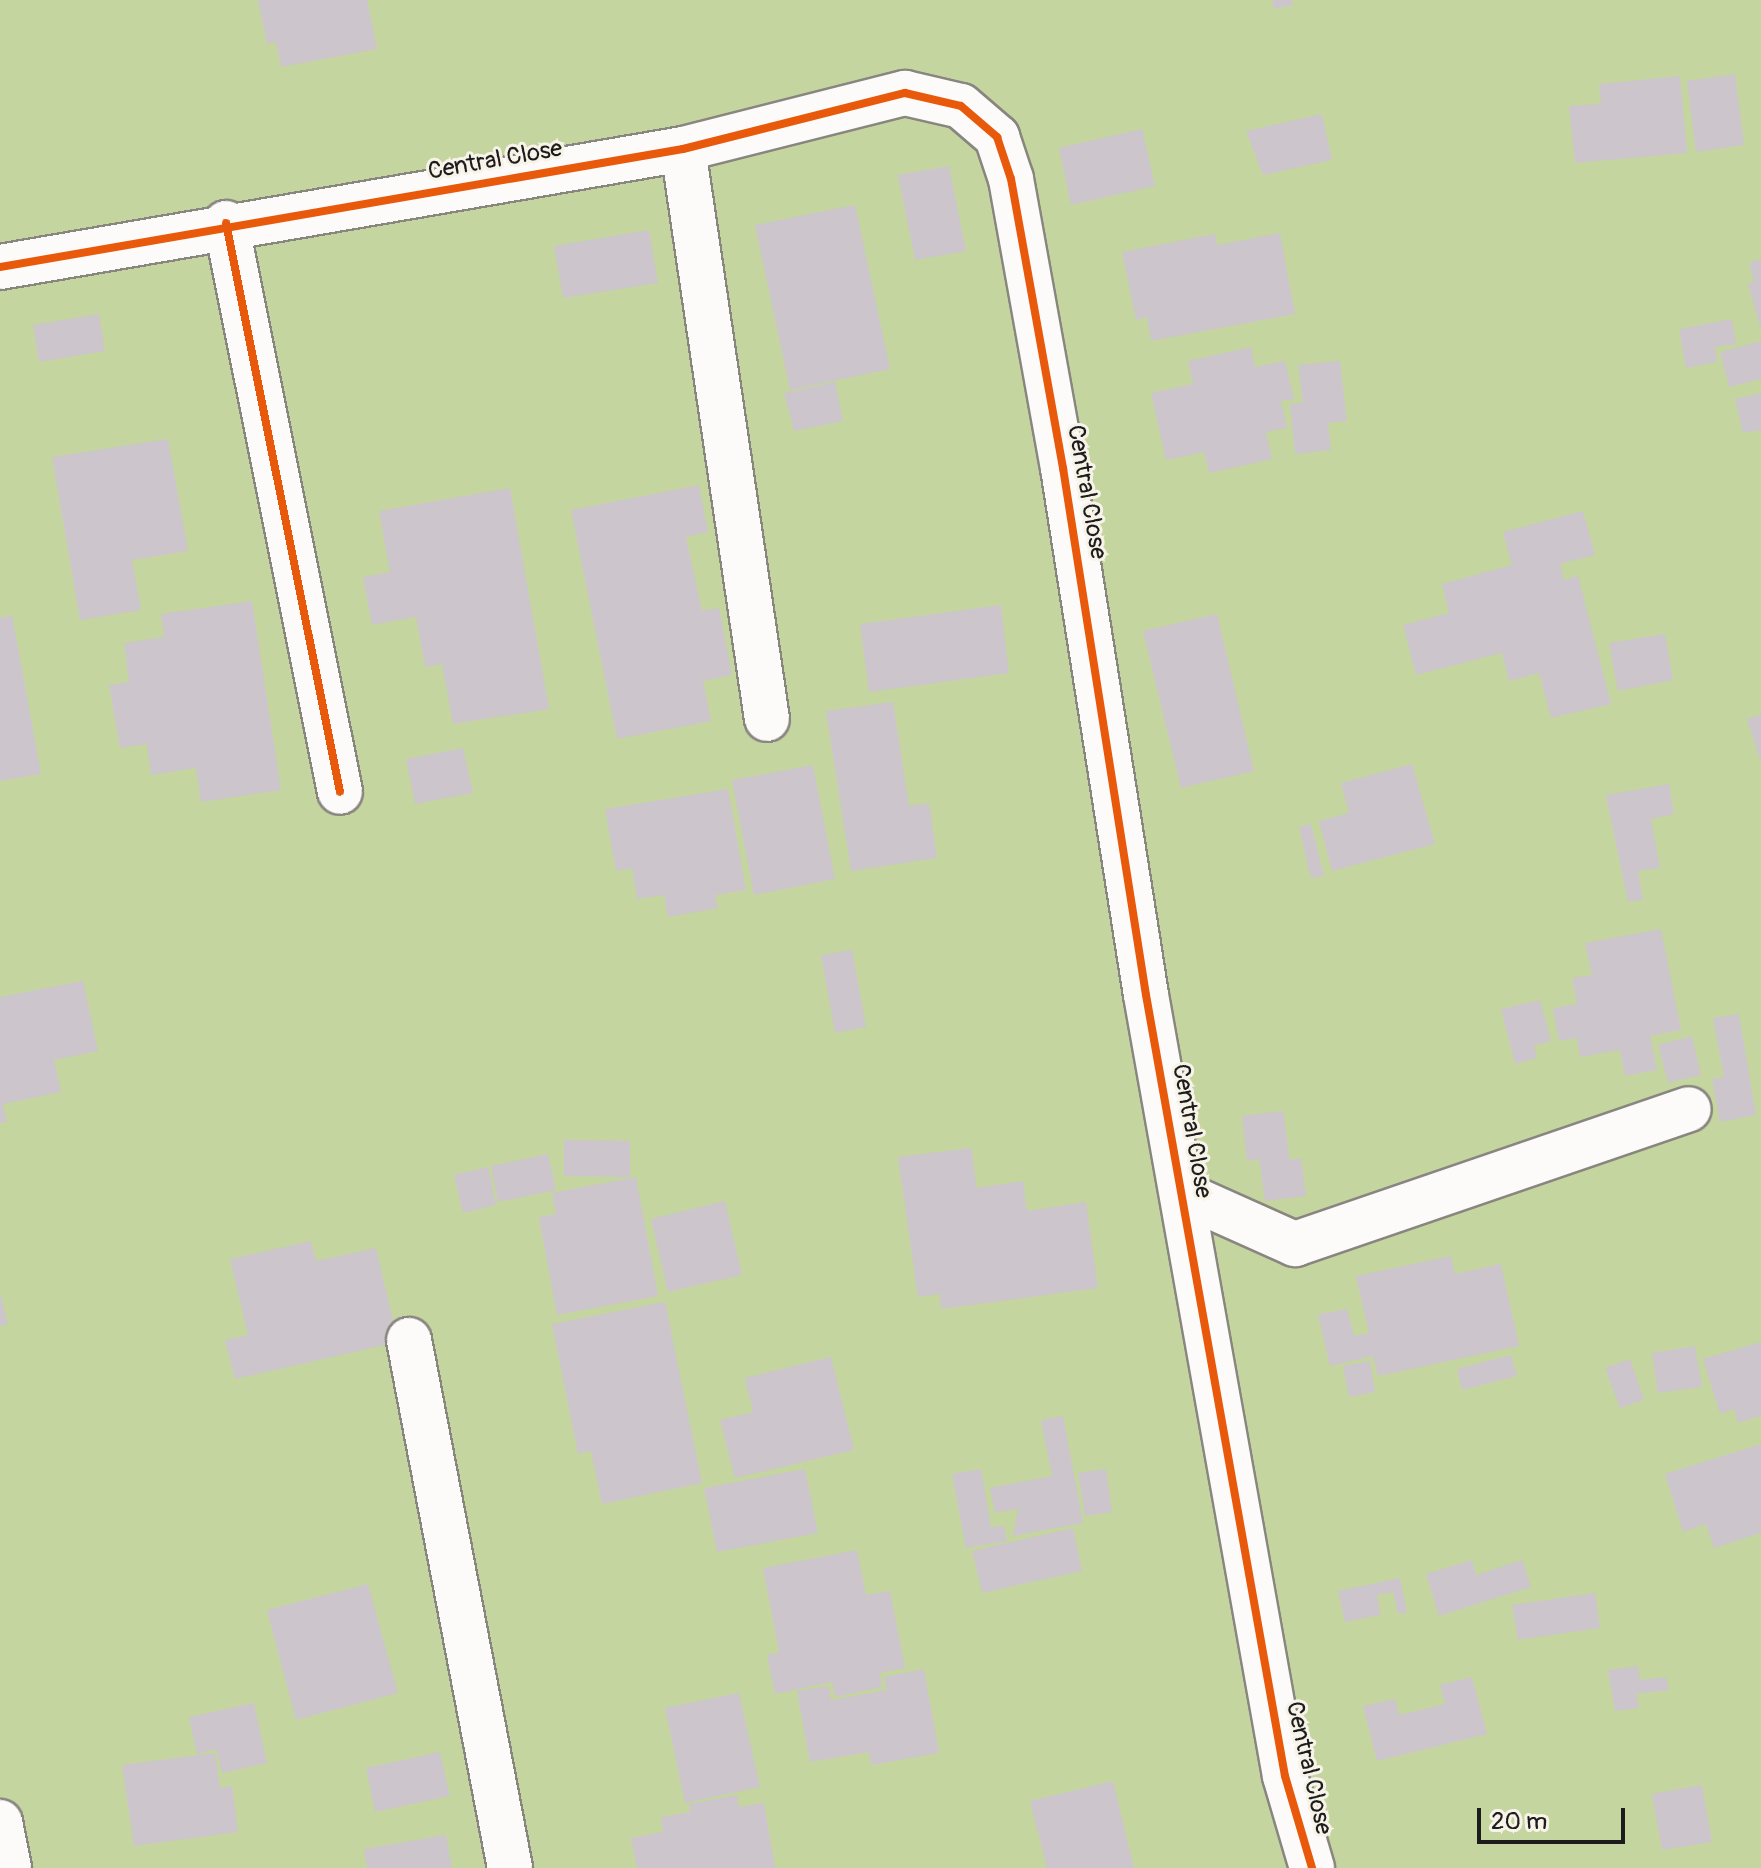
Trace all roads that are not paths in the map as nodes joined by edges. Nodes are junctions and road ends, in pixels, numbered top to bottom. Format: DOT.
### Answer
graph roads {
  1 [pos="683,149"];
  2 [pos="226,223"];
  3 [pos="0,267"];
  4 [pos="767,719"];
  5 [pos="340,792"];
  6 [pos="1689,1109"];
  7 [pos="1183,1194"];
  8 [pos="409,1340"];
  9 [pos="0,1822"];
  10 [pos="9,1868"];
  11 [pos="510,1868"];
  12 [pos="1312,1868"];
  1 -- 2 [label="street, Central Close"];
  1 -- 4 [label="street"];
  1 -- 7 [label="street, Central Close"];
  2 -- 3 [label="street, Central Close"];
  2 -- 5 [label="street"];
  6 -- 7 [label="street"];
  7 -- 12 [label="street, Central Close"];
  8 -- 11 [label="street"];
  9 -- 10 [label="street"];
}
